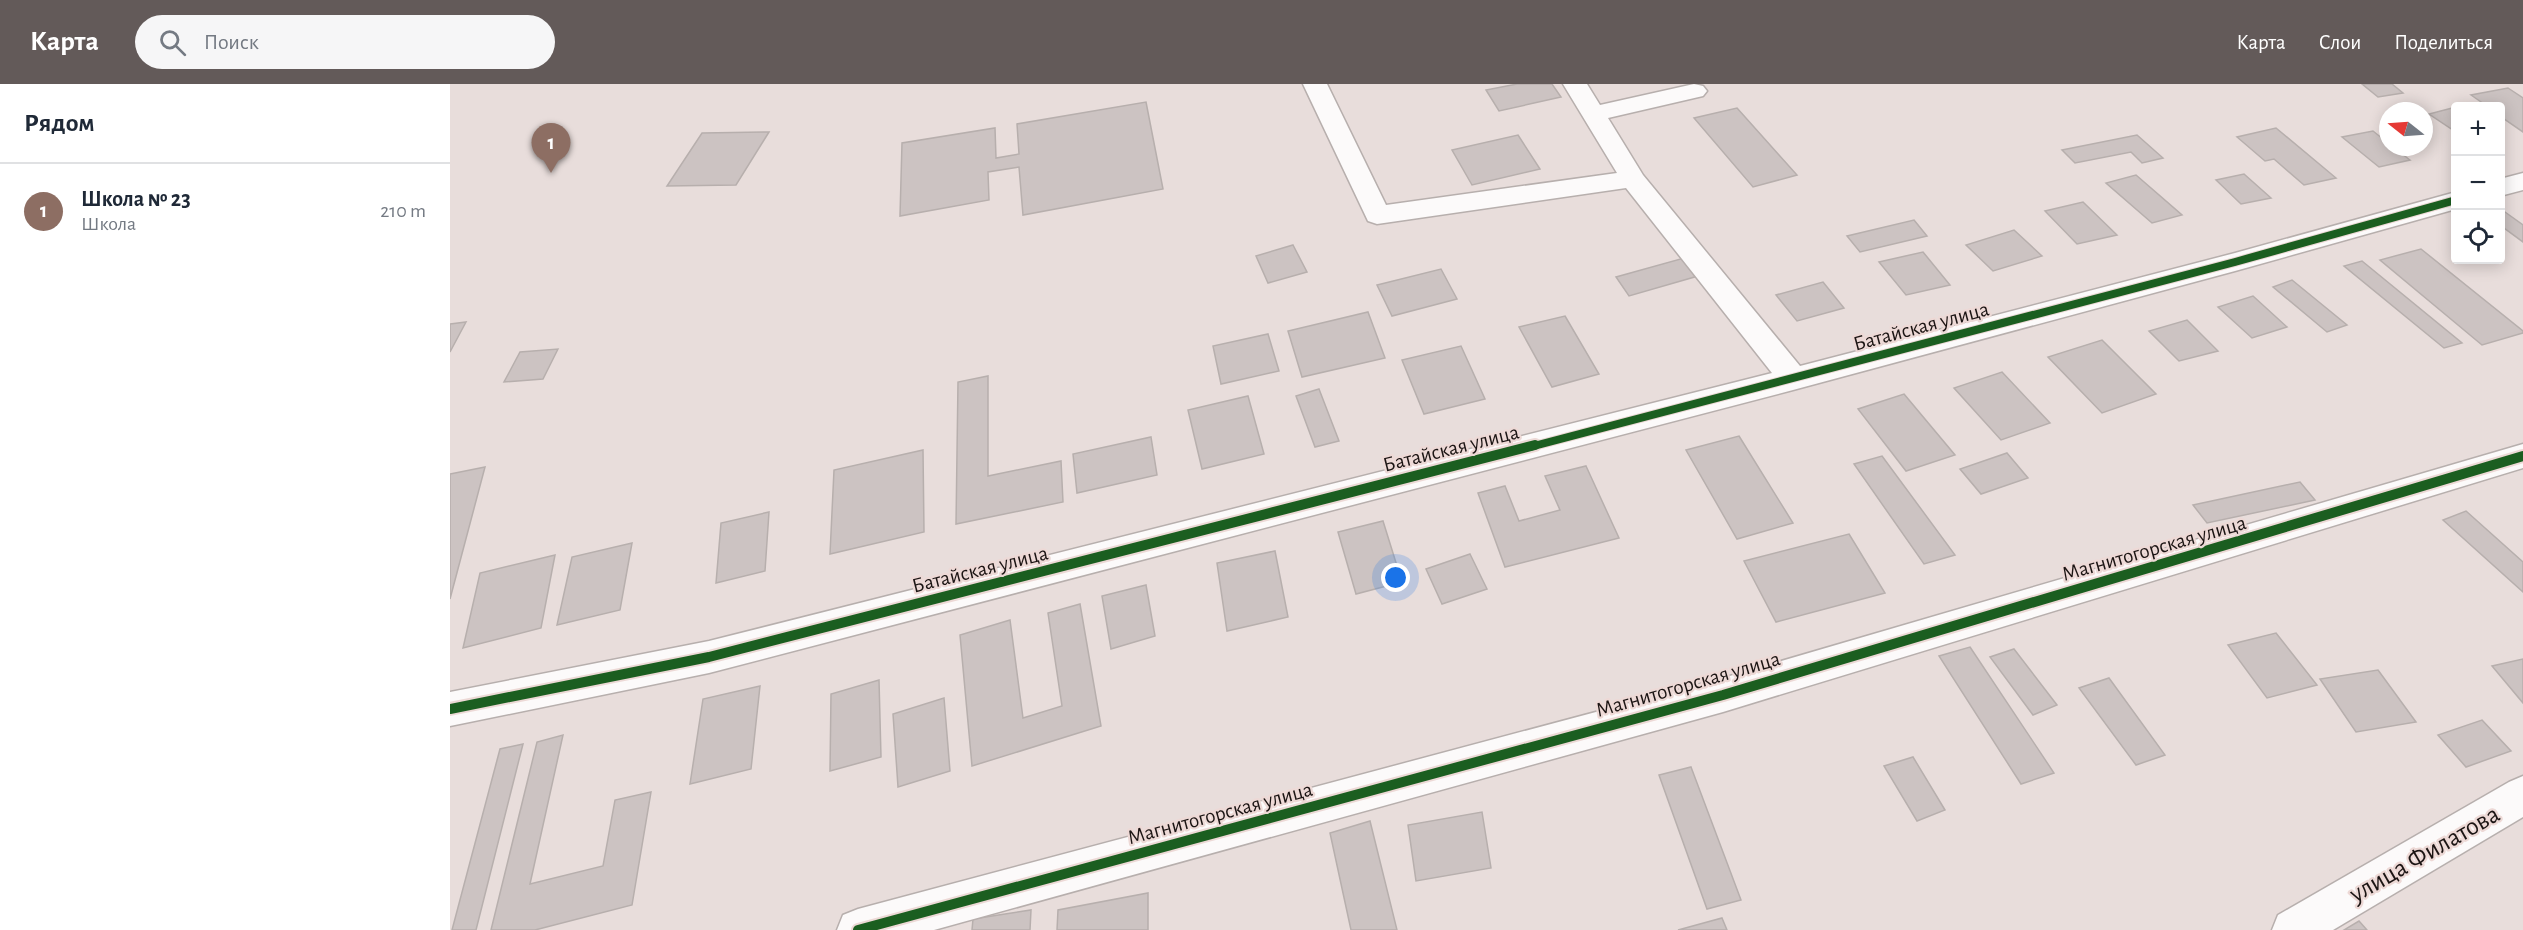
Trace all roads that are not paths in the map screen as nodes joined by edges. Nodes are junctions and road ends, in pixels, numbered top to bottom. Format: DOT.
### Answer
graph roads {
  1 [pos="1315,84"];
  2 [pos="1575,84"];
  3 [pos="1695,91"];
  4 [pos="1593,114"];
  5 [pos="1633,179"];
  6 [pos="2523,181"];
  7 [pos="2505,186"];
  8 [pos="2451,201"];
  9 [pos="1793,379"];
  10 [pos="2523,456"];
  11 [pos="450,709"];
  12 [pos="2523,795"];
  13 [pos="858,930"];
  14 [pos="2293,930"];
  1 -- 5 [label="street"];
  2 -- 4 [label="street"];
  3 -- 4 [label="street"];
  4 -- 5 [label="street"];
  5 -- 9 [label="street"];
  6 -- 7 [label="street"];
  8 -- 9 [label="street, Батайская улица"];
  9 -- 11 [label="street, Батайская улица"];
  10 -- 13 [label="street, Магнитогорская улица"];
  12 -- 14 [label="street, улица Филатова"];
}
